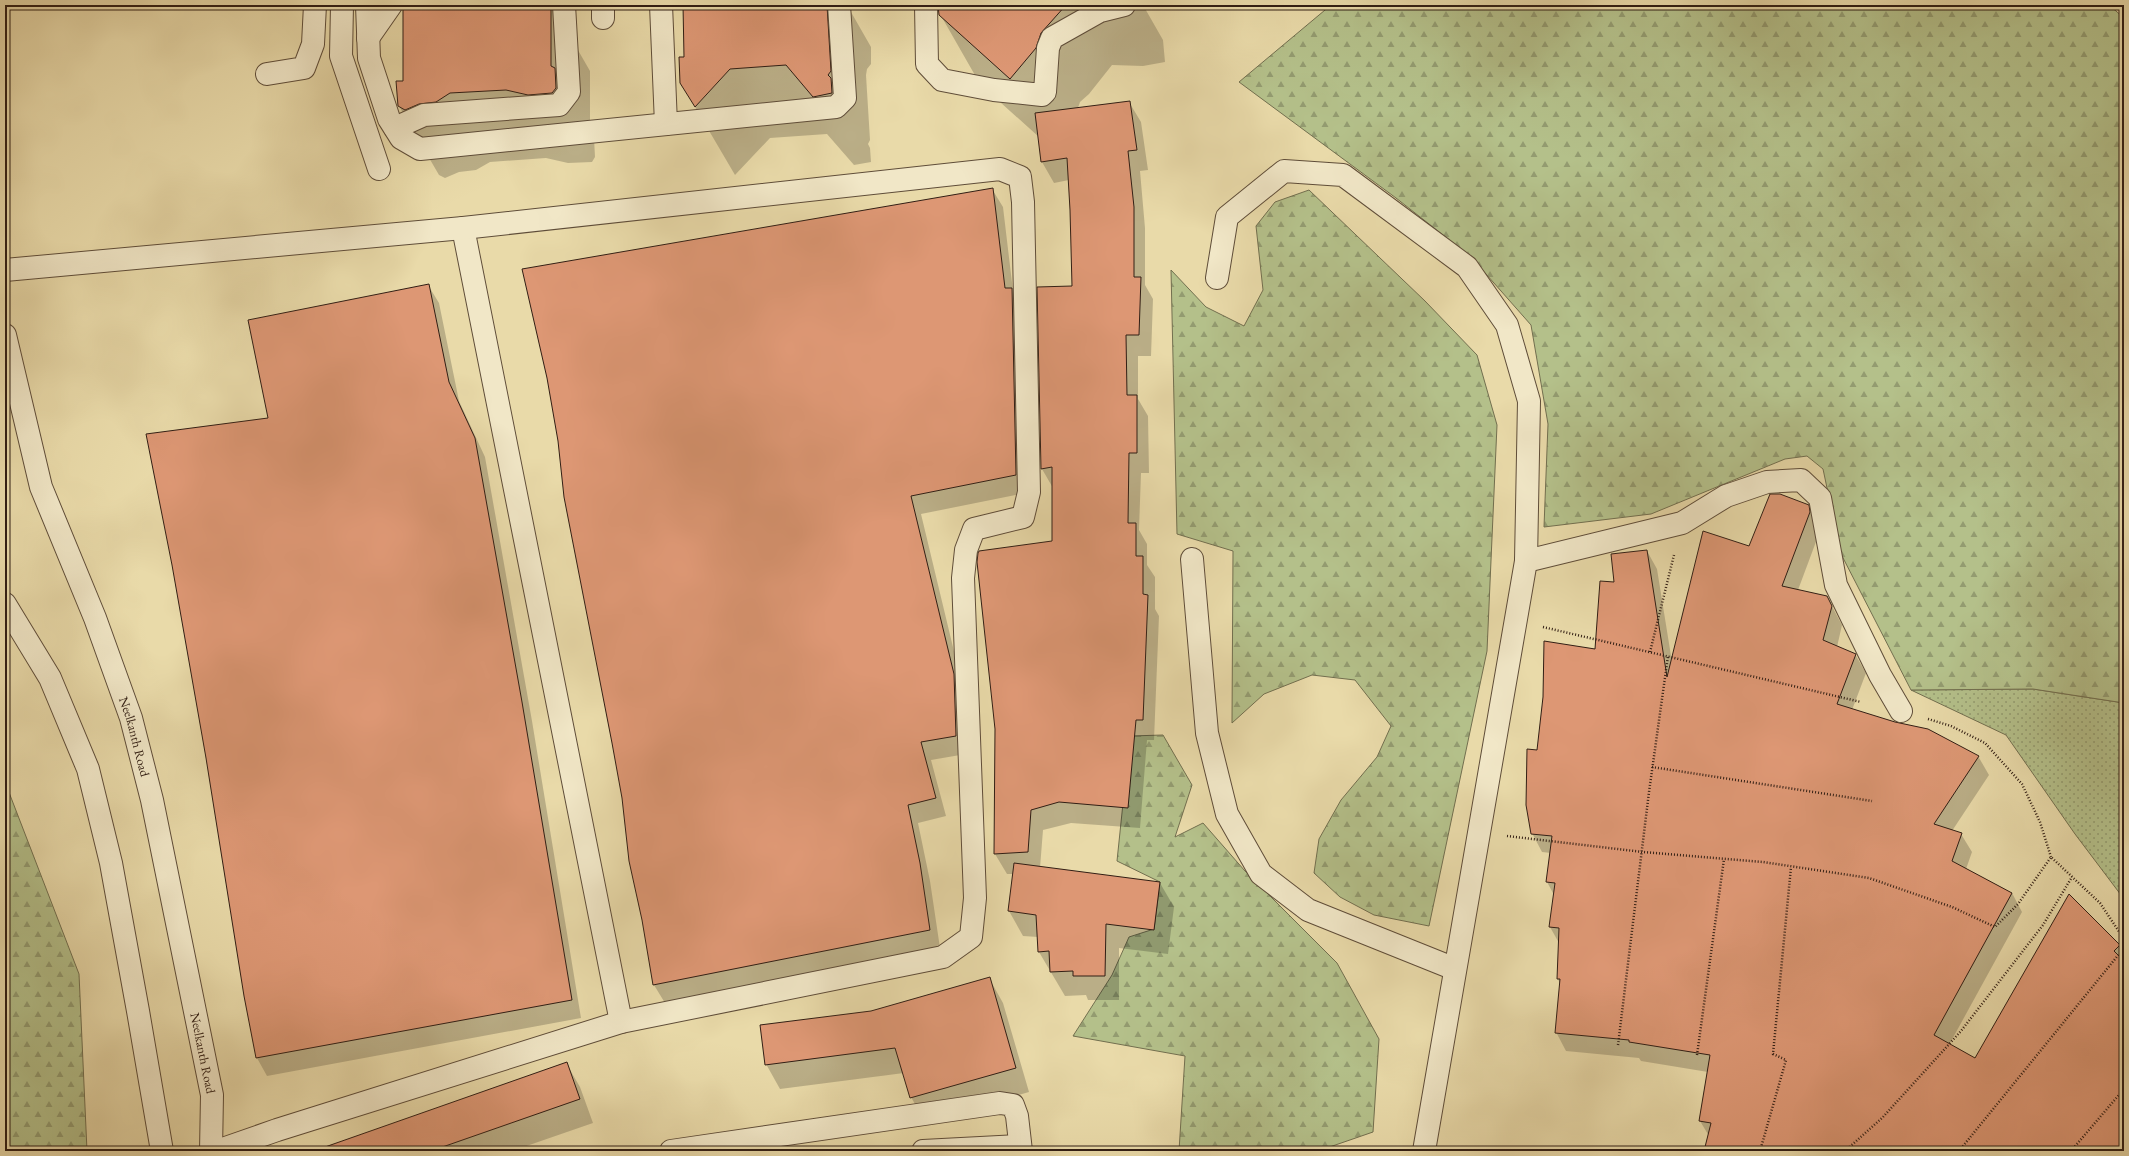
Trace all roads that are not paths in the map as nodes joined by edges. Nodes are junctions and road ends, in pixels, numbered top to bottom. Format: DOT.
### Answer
graph roads {
  1 [pos="315,5"];
  2 [pos="342,5"];
  3 [pos="367,5"];
  4 [pos="391,5"];
  5 [pos="564,5"];
  6 [pos="661,5"];
  7 [pos="839,5"];
  8 [pos="926,5"];
  9 [pos="1124,5"];
  10 [pos="368,38"];
  11 [pos="267,74"];
  12 [pos="666,124"];
  13 [pos="395,128"];
  14 [pos="379,170"];
  15 [pos="463,228"];
  16 [pos="5,270"];
  17 [pos="1217,278"];
  18 [pos="5,336"];
  19 [pos="1192,559"];
  20 [pos="1526,560"];
  21 [pos="5,604"];
  22 [pos="1901,712"];
  23 [pos="1455,969"];
  24 [pos="621,1022"];
  25 [pos="1020,1148"];
  26 [pos="162,1151"];
  27 [pos="211,1151"];
  28 [pos="217,1151"];
  29 [pos="671,1151"];
  30 [pos="923,1151"];
  31 [pos="1424,1151"];
  1 -- 11 [label="street"];
  2 -- 14 [label="street"];
  3 -- 10 [label="street"];
  4 -- 10 [label="street"];
  5 -- 13 [label="street"];
  6 -- 12 [label="street"];
  7 -- 12 [label="street"];
  8 -- 9 [label="street"];
  10 -- 13 [label="street"];
  12 -- 13 [label="street"];
  15 -- 16 [label="street"];
  15 -- 24 [label="street"];
  15 -- 24 [label="street"];
  17 -- 20 [label="street"];
  18 -- 27 [label="street, Neelkanth Road"];
  19 -- 23 [label="street"];
  20 -- 22 [label="street"];
  20 -- 23 [label="street"];
  21 -- 26 [label="street"];
  23 -- 31 [label="street"];
  24 -- 28 [label="street"];
  25 -- 29 [label="street"];
  25 -- 30 [label="street"];
}
